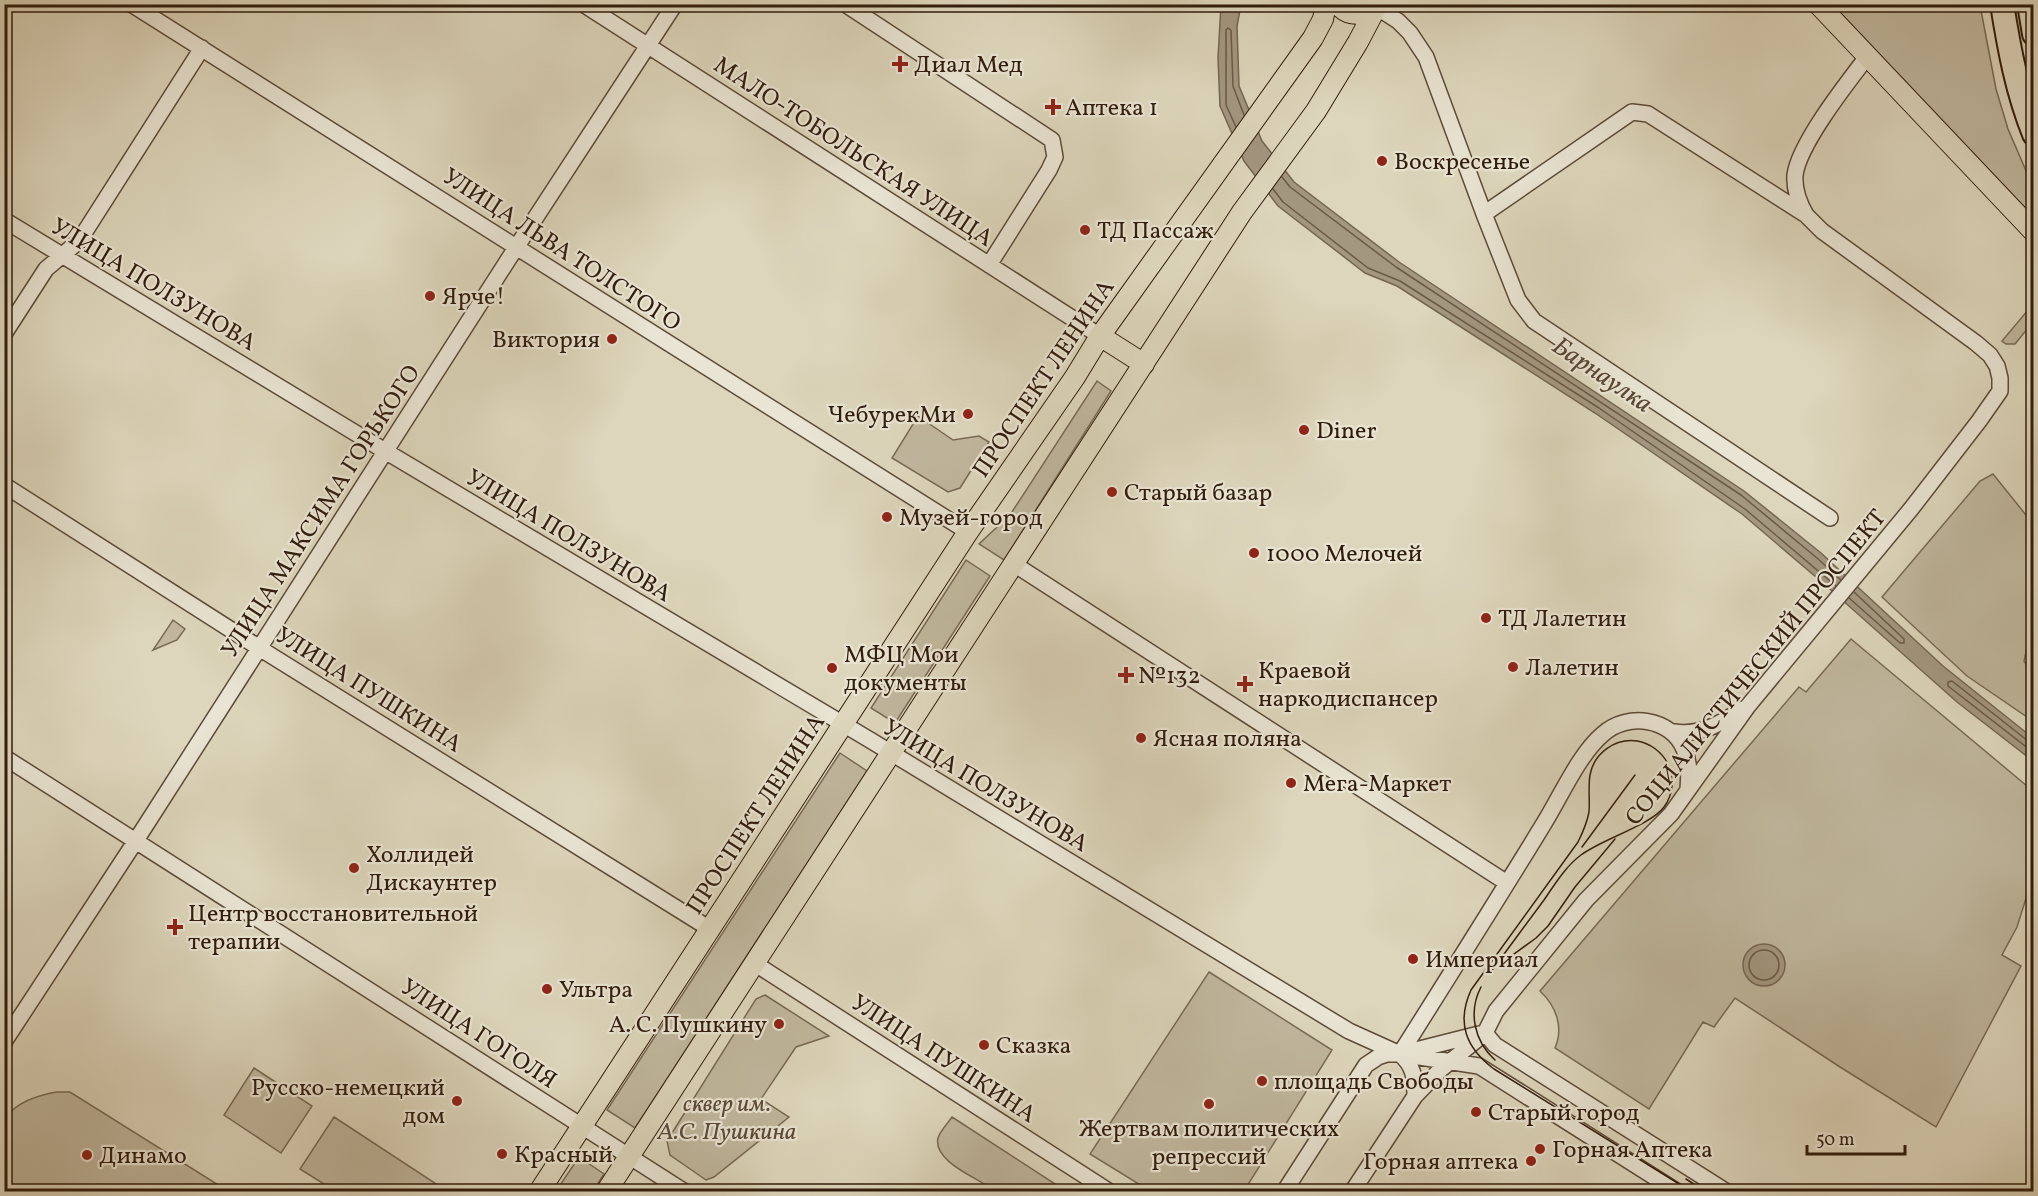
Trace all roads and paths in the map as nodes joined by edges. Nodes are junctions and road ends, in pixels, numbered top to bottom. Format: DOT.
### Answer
graph roads {
  1 [pos="131,4"];
  2 [pos="583,4"];
  3 [pos="675,4"];
  4 [pos="845,4"];
  5 [pos="1326,4"];
  6 [pos="1338,4"];
  7 [pos="1818,4"];
  8 [pos="2002,4"];
  9 [pos="2029,4"];
  10 [pos="1376,8"];
  11 [pos="2034,34"];
  12 [pos="648,46"];
  13 [pos="202,48"];
  14 [pos="1867,57"];
  15 [pos="2034,134"];
  16 [pos="1484,214"];
  17 [pos="1806,215"];
  18 [pos="4,220"];
  19 [pos="2034,232"];
  20 [pos="517,246"];
  21 [pos="64,255"];
  22 [pos="990,265"];
  23 [pos="4,334"];
  24 [pos="1100,336"];
  25 [pos="1144,364"];
  26 [pos="385,451"];
  27 [pos="4,485"];
  28 [pos="1830,518"];
  29 [pos="968,532"];
  30 [pos="1014,564"];
  31 [pos="259,647"];
  32 [pos="1748,706"];
  33 [pos="843,725"];
  34 [pos="1674,732"];
  35 [pos="890,753"];
  36 [pos="4,758"];
  37 [pos="1688,789"];
  38 [pos="135,842"];
  39 [pos="1508,883"];
  40 [pos="710,929"];
  41 [pos="754,963"];
  42 [pos="1490,1032"];
  43 [pos="4,1042"];
  44 [pos="1400,1054"];
  45 [pos="1450,1062"];
  46 [pos="1415,1096"];
  47 [pos="582,1125"];
  48 [pos="630,1155"];
  49 [pos="539,1191"];
  50 [pos="606,1191"];
  51 [pos="685,1191"];
  52 [pos="1110,1191"];
  53 [pos="1284,1191"];
  54 [pos="1352,1191"];
  55 [pos="1678,1191"];
  56 [pos="1727,1191"];
  1 -- 13 [label="street, УЛИЦА ЛЬВА ТОЛСТОГО"];
  2 -- 12 [label="street, МАЛО-ТОБОЛЬСКАЯ УЛИЦА"];
  3 -- 12 [label="street, УЛИЦА МАКСИМА ГОРЬКОГО"];
  4 -- 22 [label="street"];
  5 -- 24 [label="main road, ПРОСПЕКТ ЛЕНИНА"];
  6 -- 10 [label="main road"];
  7 -- 14 [label="main road"];
  8 -- 15 [label="highway"];
  9 -- 11 [label="highway"];
  10 -- 16 [label="street"];
  10 -- 25 [label="main road"];
  12 -- 20 [label="street, УЛИЦА МАКСИМА ГОРЬКОГО"];
  12 -- 22 [label="street, МАЛО-ТОБОЛЬСКАЯ УЛИЦА"];
  13 -- 20 [label="street, УЛИЦА ЛЬВА ТОЛСТОГО"];
  13 -- 21 [label="street"];
  14 -- 17 [label="street"];
  14 -- 19 [label="main road"];
  16 -- 17 [label="street, СОЦИАЛИСТИЧЕСКИЙ ПРОСПЕКТ"];
  16 -- 28 [label="street"];
  17 -- 32 [label="street, СОЦИАЛИСТИЧЕСКИЙ ПРОСПЕКТ"];
  18 -- 21 [label="street, УЛИЦА ПОЛЗУНОВА"];
  20 -- 26 [label="street, УЛИЦА МАКСИМА ГОРЬКОГО"];
  20 -- 29 [label="street, УЛИЦА ЛЬВА ТОЛСТОГО"];
  21 -- 23 [label="street"];
  21 -- 26 [label="street, УЛИЦА ПОЛЗУНОВА"];
  22 -- 24 [label="street, МАЛО-ТОБОЛЬСКАЯ УЛИЦА"];
  24 -- 25 [label="main road"];
  24 -- 29 [label="main road, ПРОСПЕКТ ЛЕНИНА"];
  25 -- 30 [label="main road"];
  26 -- 31 [label="street, УЛИЦА МАКСИМА ГОРЬКОГО"];
  26 -- 33 [label="street, УЛИЦА ПОЛЗУНОВА"];
  27 -- 31 [label="street, УЛИЦА ПУШКИНА"];
  29 -- 33 [label="main road, ПРОСПЕКТ ЛЕНИНА"];
  30 -- 35 [label="main road"];
  30 -- 39 [label="street"];
  31 -- 38 [label="street, УЛИЦА МАКСИМА ГОРЬКОГО"];
  31 -- 40 [label="street, УЛИЦА ПУШКИНА"];
  32 -- 34 [label="street"];
  32 -- 37 [label="street, СОЦИАЛИСТИЧЕСКИЙ ПРОСПЕКТ"];
  33 -- 35 [label="street, УЛИЦА ПОЛЗУНОВА"];
  33 -- 40 [label="main road, ПРОСПЕКТ ЛЕНИНА"];
  34 -- 37 [label="street"];
  34 -- 39 [label="street"];
  35 -- 41 [label="main road"];
  35 -- 44 [label="street, УЛИЦА ПОЛЗУНОВА"];
  36 -- 38 [label="street, УЛИЦА ГОГОЛЯ"];
  37 -- 42 [label="street, СОЦИАЛИСТИЧЕСКИЙ ПРОСПЕКТ"];
  38 -- 43 [label="street, УЛИЦА МАКСИМА ГОРЬКОГО"];
  38 -- 47 [label="street, УЛИЦА ГОГОЛЯ"];
  39 -- 44 [label="street"];
  40 -- 47 [label="main road, ПРОСПЕКТ ЛЕНИНА"];
  41 -- 48 [label="main road"];
  41 -- 52 [label="street, УЛИЦА ПУШКИНА"];
  42 -- 44 [label="street"];
  42 -- 45 [label="street, СОЦИАЛИСТИЧЕСКИЙ ПРОСПЕКТ"];
  42 -- 56 [label="street"];
  44 -- 45 [label="street, УЛИЦА ПОЛЗУНОВА"];
  44 -- 46 [label="street"];
  44 -- 53 [label="street"];
  45 -- 46 [label="street, СОЦИАЛИСТИЧЕСКИЙ ПРОСПЕКТ"];
  45 -- 55 [label="street, УЛИЦА ПОЛЗУНОВА"];
  46 -- 54 [label="street, СОЦИАЛИСТИЧЕСКИЙ ПРОСПЕКТ"];
  47 -- 48 [label="street, УЛИЦА ГОГОЛЯ"];
  47 -- 49 [label="main road, ПРОСПЕКТ ЛЕНИНА"];
  48 -- 50 [label="main road"];
  48 -- 51 [label="street, УЛИЦА ГОГОЛЯ"];
}
